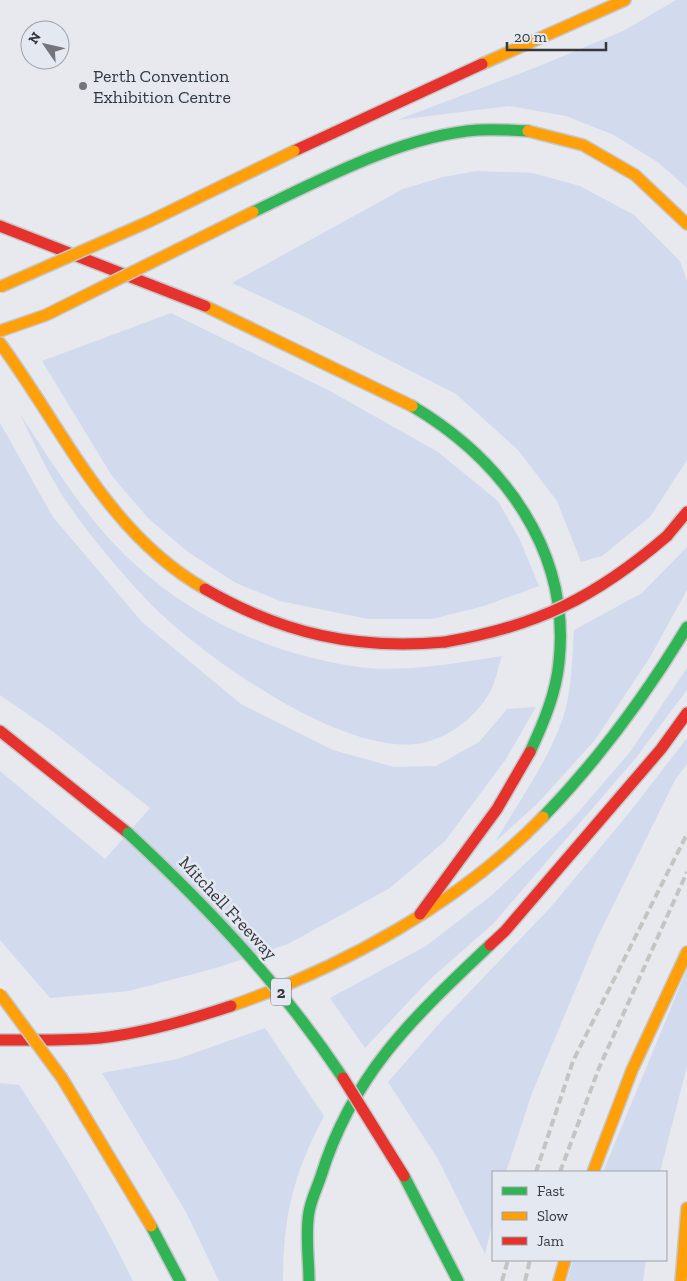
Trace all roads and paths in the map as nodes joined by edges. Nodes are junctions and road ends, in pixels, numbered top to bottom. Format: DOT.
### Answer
graph roads {
  1 [pos="625,0"];
  2 [pos="253,212"];
  3 [pos="687,224"];
  4 [pos="0,226"];
  5 [pos="170,240"];
  6 [pos="115,259"];
  7 [pos="78,272"];
  8 [pos="0,287"];
  9 [pos="25,289"];
  10 [pos="0,296"];
  11 [pos="0,330"];
  12 [pos="0,343"];
  13 [pos="687,512"];
  14 [pos="687,627"];
  15 [pos="687,713"];
  16 [pos="0,731"];
  17 [pos="420,914"];
  18 [pos="687,952"];
  19 [pos="0,994"];
  20 [pos="0,1040"];
  21 [pos="593,1171"];
  22 [pos="687,1208"];
  23 [pos="565,1261"];
  24 [pos="180,1281"];
  25 [pos="309,1281"];
  26 [pos="458,1281"];
  27 [pos="559,1281"];
  28 [pos="681,1281"];
  1 -- 8 [label="highway, bridge"];
  2 -- 3 [label="highway"];
  2 -- 5 [label="highway, bridge"];
  2 -- 11 [label="highway, bridge"];
  4 -- 17 [label="highway"];
  6 -- 7 [label="highway"];
  9 -- 10 [label="highway"];
  12 -- 13 [label="highway, bridge"];
  14 -- 17 [label="highway"];
  15 -- 25 [label="highway"];
  16 -- 26 [label="highway, Mitchell Freeway / 2, bridge"];
  17 -- 20 [label="highway"];
  18 -- 21 [label="highway"];
  19 -- 24 [label="highway, bridge"];
  22 -- 28 [label="highway"];
  23 -- 27 [label="highway"];
}
